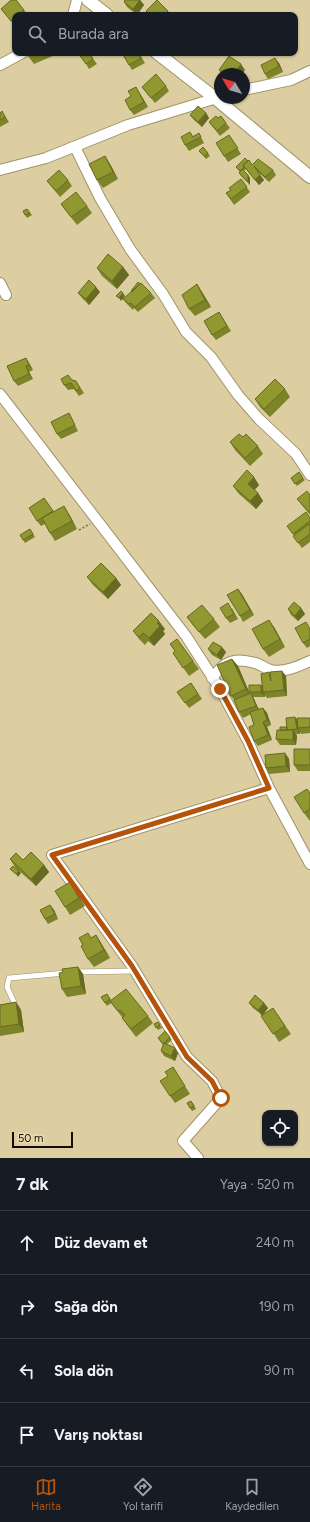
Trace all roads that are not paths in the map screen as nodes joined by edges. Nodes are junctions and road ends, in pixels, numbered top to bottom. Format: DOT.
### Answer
graph roads {
  1 [pos="77,0"];
  2 [pos="88,0"];
  3 [pos="74,12"];
  4 [pos="103,12"];
  5 [pos="16,56"];
  6 [pos="160,56"];
  7 [pos="0,65"];
  8 [pos="310,71"];
  9 [pos="250,89"];
  10 [pos="214,95"];
  11 [pos="214,99"];
  12 [pos="225,104"];
  13 [pos="75,147"];
  14 [pos="0,170"];
  15 [pos="310,177"];
  16 [pos="0,283"];
  17 [pos="6,295"];
  18 [pos="0,394"];
  19 [pos="310,475"];
  20 [pos="310,662"];
  21 [pos="212,678"];
  22 [pos="269,788"];
  23 [pos="310,864"];
  24 [pos="135,971"];
  25 [pos="14,1002"];
  26 [pos="198,1158"];
  1 -- 3 [label="street"];
  2 -- 4 [label="street"];
  5 -- 7 [label="street"];
  6 -- 10 [label="street"];
  8 -- 9 [label="street"];
  11 -- 13 [label="street"];
  12 -- 15 [label="street"];
  13 -- 14 [label="street"];
  13 -- 19 [label="street"];
  16 -- 17 [label="street"];
  18 -- 21 [label="street"];
  20 -- 21 [label="street"];
  21 -- 22 [label="street"];
  22 -- 23 [label="street"];
  22 -- 24 [label="street"];
  24 -- 25 [label="lane"];
  24 -- 26 [label="street"];
}
